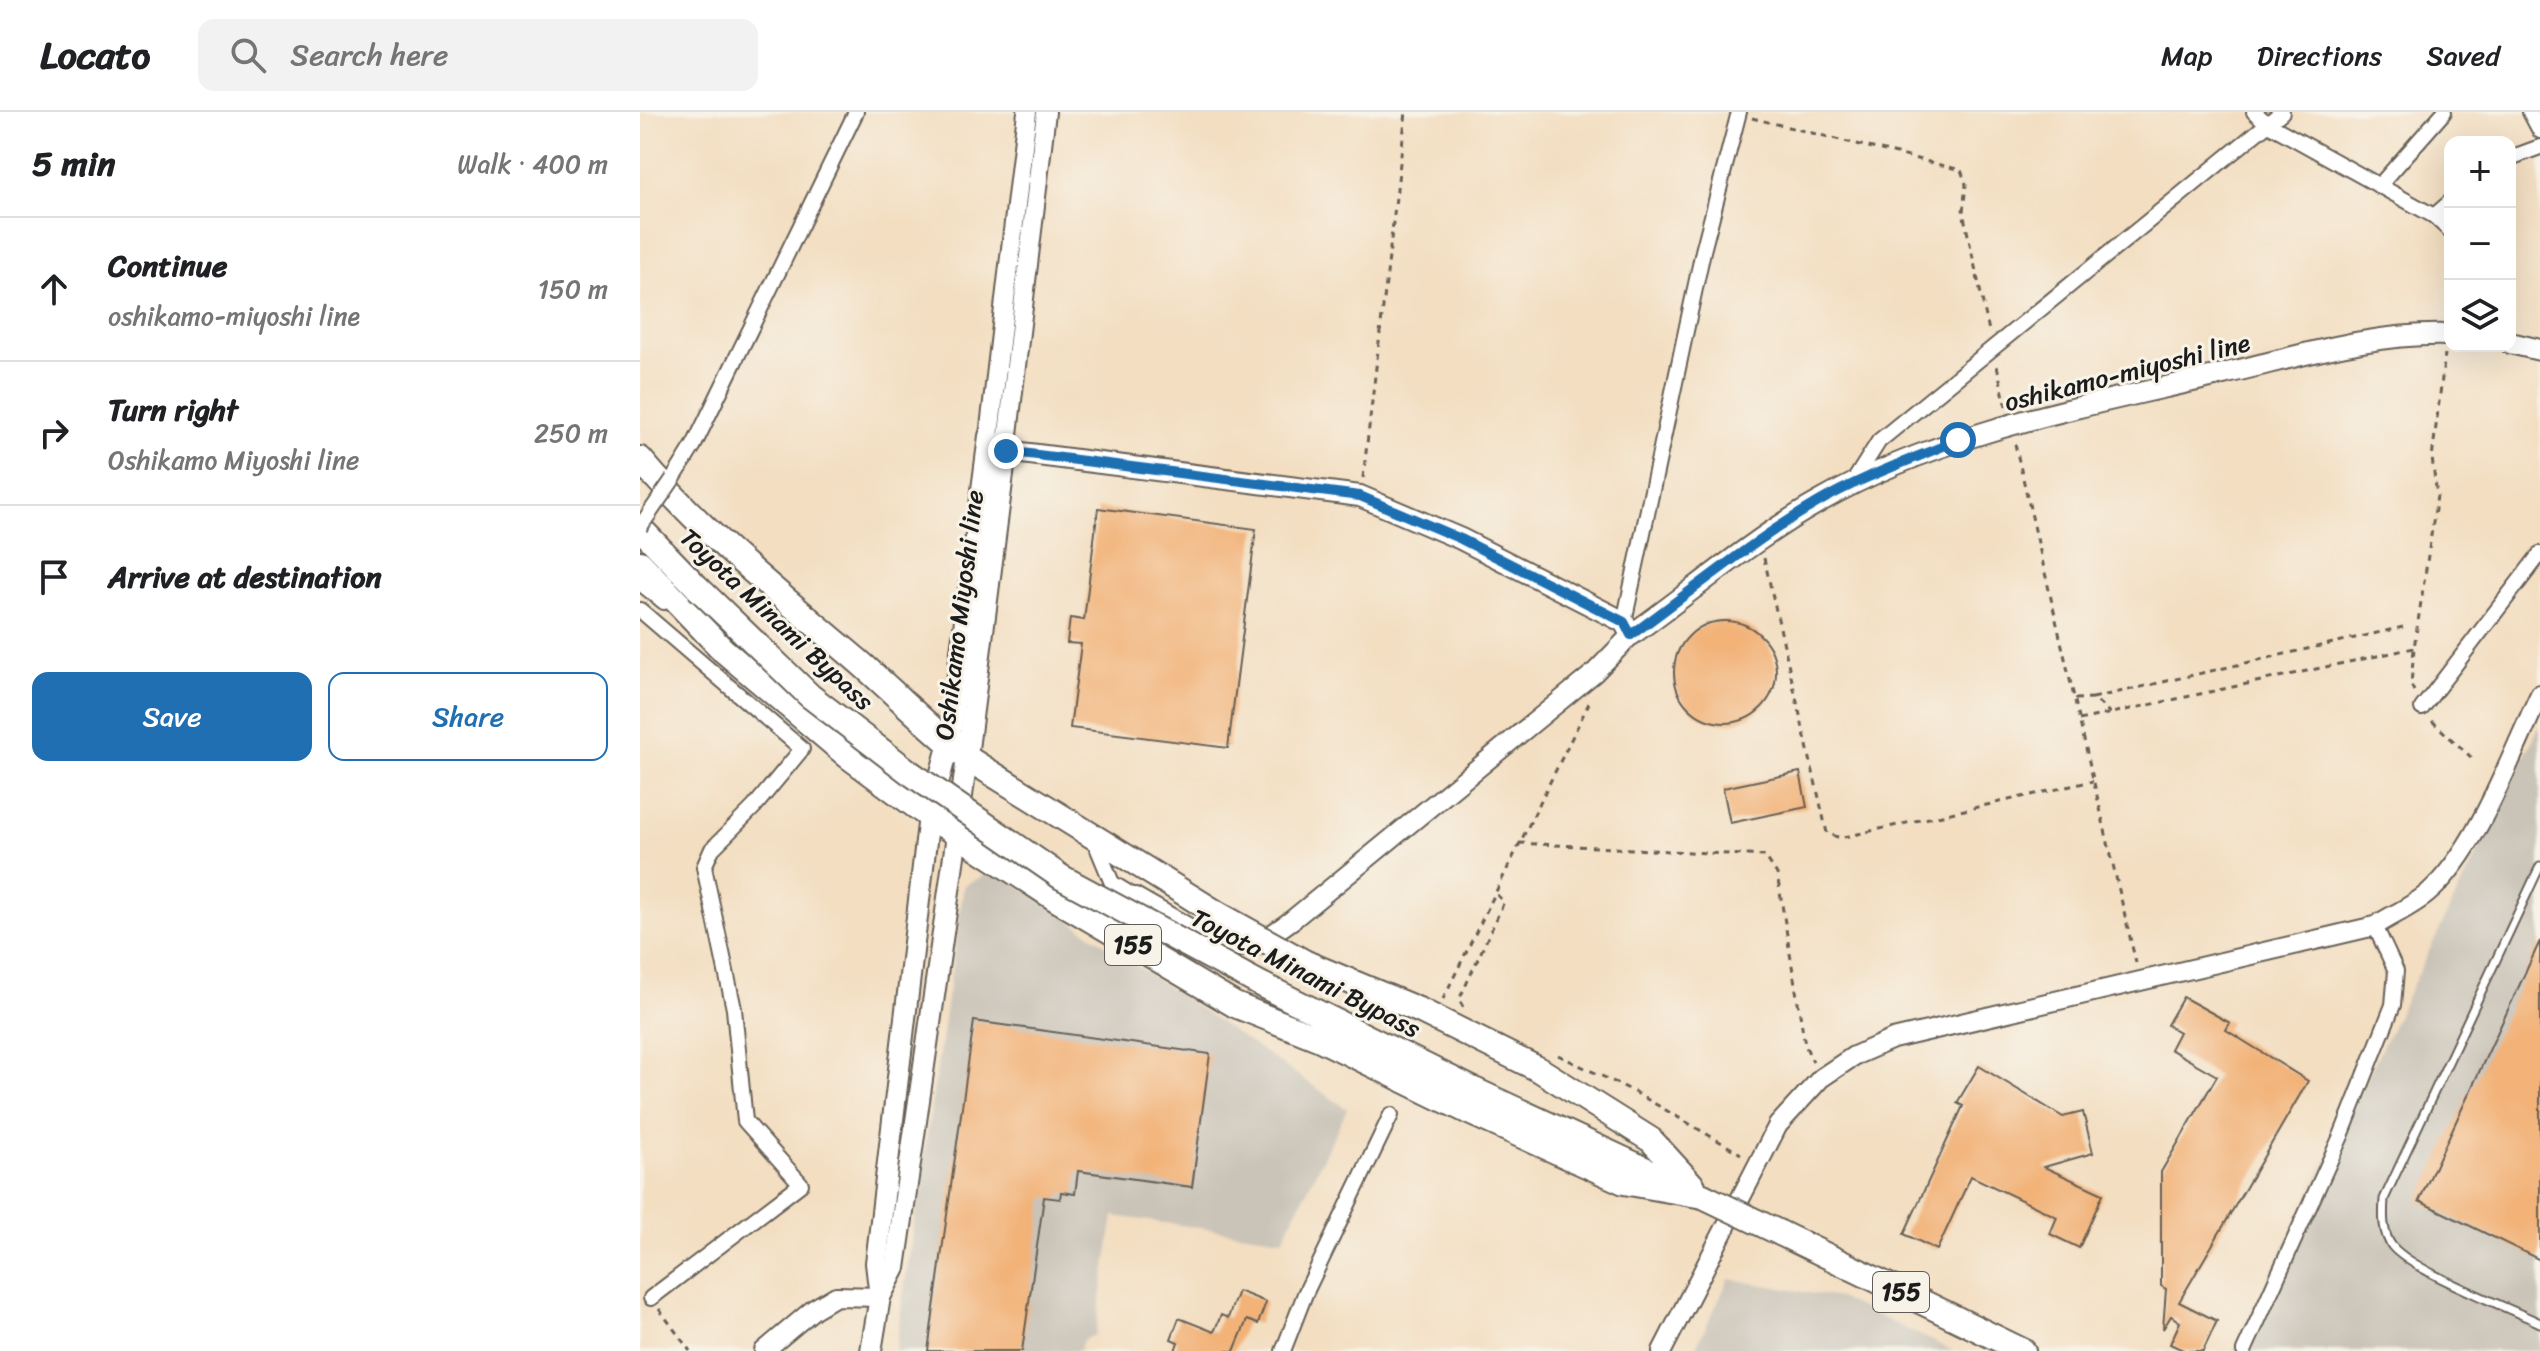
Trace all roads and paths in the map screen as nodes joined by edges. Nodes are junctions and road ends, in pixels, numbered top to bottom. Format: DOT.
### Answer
graph roads {
  1 [pos="856,112"];
  2 [pos="1027,112"];
  3 [pos="1046,112"];
  4 [pos="1406,112"];
  5 [pos="2254,112"];
  6 [pos="2282,112"];
  7 [pos="2444,112"];
  8 [pos="2530,112"];
  9 [pos="1739,113"];
  10 [pos="2268,124"];
  11 [pos="2540,131"];
  12 [pos="2540,147"];
  13 [pos="2516,156"];
  14 [pos="2379,186"];
  15 [pos="2444,207"];
  16 [pos="2434,216"];
  17 [pos="2444,225"];
  18 [pos="2444,332"];
  19 [pos="2516,344"];
  20 [pos="1992,347"];
  21 [pos="2540,350"];
  22 [pos="2446,352"];
  23 [pos="2011,426"];
  24 [pos="989,436"];
  25 [pos="1006,451"];
  26 [pos="640,459"];
  27 [pos="1852,484"];
  28 [pos="1360,496"];
  29 [pos="640,527"];
  30 [pos="1760,540"];
  31 [pos="2540,554"];
  32 [pos="640,563"];
  33 [pos="640,583"];
  34 [pos="640,610"];
  35 [pos="2403,627"];
  36 [pos="1627,628"];
  37 [pos="2414,648"];
  38 [pos="723,650"];
  39 [pos="1594,673"];
  40 [pos="2540,694"];
  41 [pos="2093,698"];
  42 [pos="2074,699"];
  43 [pos="2422,708"];
  44 [pos="2110,713"];
  45 [pos="2079,720"];
  46 [pos="958,751"];
  47 [pos="2473,759"];
  48 [pos="2093,781"];
  49 [pos="929,816"];
  50 [pos="957,835"];
  51 [pos="1091,835"];
  52 [pos="1519,843"];
  53 [pos="2540,866"];
  54 [pos="1495,893"];
  55 [pos="1135,897"];
  56 [pos="1056,899"];
  57 [pos="2375,926"];
  58 [pos="2140,982"];
  59 [pos="1440,1006"];
  60 [pos="1465,1011"];
  61 [pos="1549,1051"];
  62 [pos="1821,1078"];
  63 [pos="1391,1115"];
  64 [pos="1758,1164"];
  65 [pos="1703,1196"];
  66 [pos="880,1297"];
  67 [pos="651,1298"];
  68 [pos="2540,1323"];
  69 [pos="690,1351"];
  70 [pos="764,1351"];
  71 [pos="871,1351"];
  72 [pos="1283,1351"];
  73 [pos="1662,1351"];
  74 [pos="2023,1351"];
  75 [pos="2244,1351"];
  1 -- 29 [label="street, bridge"];
  2 -- 24 [label="street"];
  3 -- 25 [label="street"];
  4 -- 28 [label="path"];
  5 -- 10 [label="street"];
  6 -- 10 [label="street"];
  7 -- 14 [label="street"];
  8 -- 11 [label="street"];
  9 -- 20 [label="path"];
  9 -- 36 [label="street"];
  10 -- 14 [label="street"];
  10 -- 20 [label="street"];
  12 -- 13 [label="street"];
  14 -- 16 [label="street"];
  15 -- 16 [label="street"];
  16 -- 17 [label="street"];
  18 -- 23 [label="main road, oshikamo-miyoshi line"];
  19 -- 21 [label="main road"];
  20 -- 23 [label="path"];
  20 -- 27 [label="street"];
  22 -- 37 [label="path"];
  23 -- 27 [label="main road, oshikamo-miyoshi line"];
  23 -- 42 [label="path"];
  24 -- 46 [label="main road, Oshikamo Miyoshi line"];
  25 -- 28 [label="main road"];
  25 -- 46 [label="main road, Oshikamo Miyoshi line"];
  26 -- 46 [label="highway, 155"];
  27 -- 30 [label="main road, oshikamo-miyoshi line"];
  28 -- 36 [label="main road"];
  29 -- 65 [label="highway, Toyota Minami Bypass / 155, bridge"];
  30 -- 36 [label="main road, oshikamo-miyoshi line"];
  30 -- 48 [label="path"];
  31 -- 43 [label="street"];
  32 -- 38 [label="highway, 155"];
  33 -- 38 [label="street"];
  34 -- 67 [label="street"];
  35 -- 41 [label="path"];
  36 -- 39 [label="street"];
  37 -- 43 [label="path"];
  37 -- 44 [label="path"];
  38 -- 49 [label="highway, 155"];
  39 -- 52 [label="path"];
  39 -- 55 [label="street"];
  40 -- 57 [label="street"];
  41 -- 42 [label="path"];
  41 -- 44 [label="path"];
  42 -- 45 [label="path"];
  43 -- 47 [label="path"];
  44 -- 45 [label="path"];
  45 -- 48 [label="path"];
  46 -- 49 [label="main road, Oshikamo Miyoshi line"];
  46 -- 50 [label="main road, Oshikamo Miyoshi line"];
  46 -- 51 [label="highway, 155"];
  48 -- 58 [label="path"];
  49 -- 50 [label="highway, 155"];
  49 -- 66 [label="main road, Oshikamo Miyoshi line"];
  50 -- 56 [label="highway, 155"];
  50 -- 66 [label="main road, Oshikamo Miyoshi line"];
  51 -- 55 [label="street"];
  51 -- 65 [label="highway, 155, bridge"];
  52 -- 54 [label="path"];
  52 -- 62 [label="path"];
  53 -- 68 [label="lane"];
  54 -- 59 [label="path"];
  54 -- 60 [label="path"];
  55 -- 56 [label="street"];
  56 -- 65 [label="highway, 155"];
  57 -- 58 [label="street"];
  57 -- 75 [label="street"];
  58 -- 62 [label="street"];
  61 -- 64 [label="path"];
  62 -- 64 [label="street"];
  63 -- 72 [label="street"];
  64 -- 73 [label="street"];
  65 -- 74 [label="highway, Toyota Minami Bypass / 155, bridge"];
  66 -- 70 [label="street"];
  66 -- 71 [label="main road, Oshikamo Miyoshi line"];
  67 -- 69 [label="path"];
}
